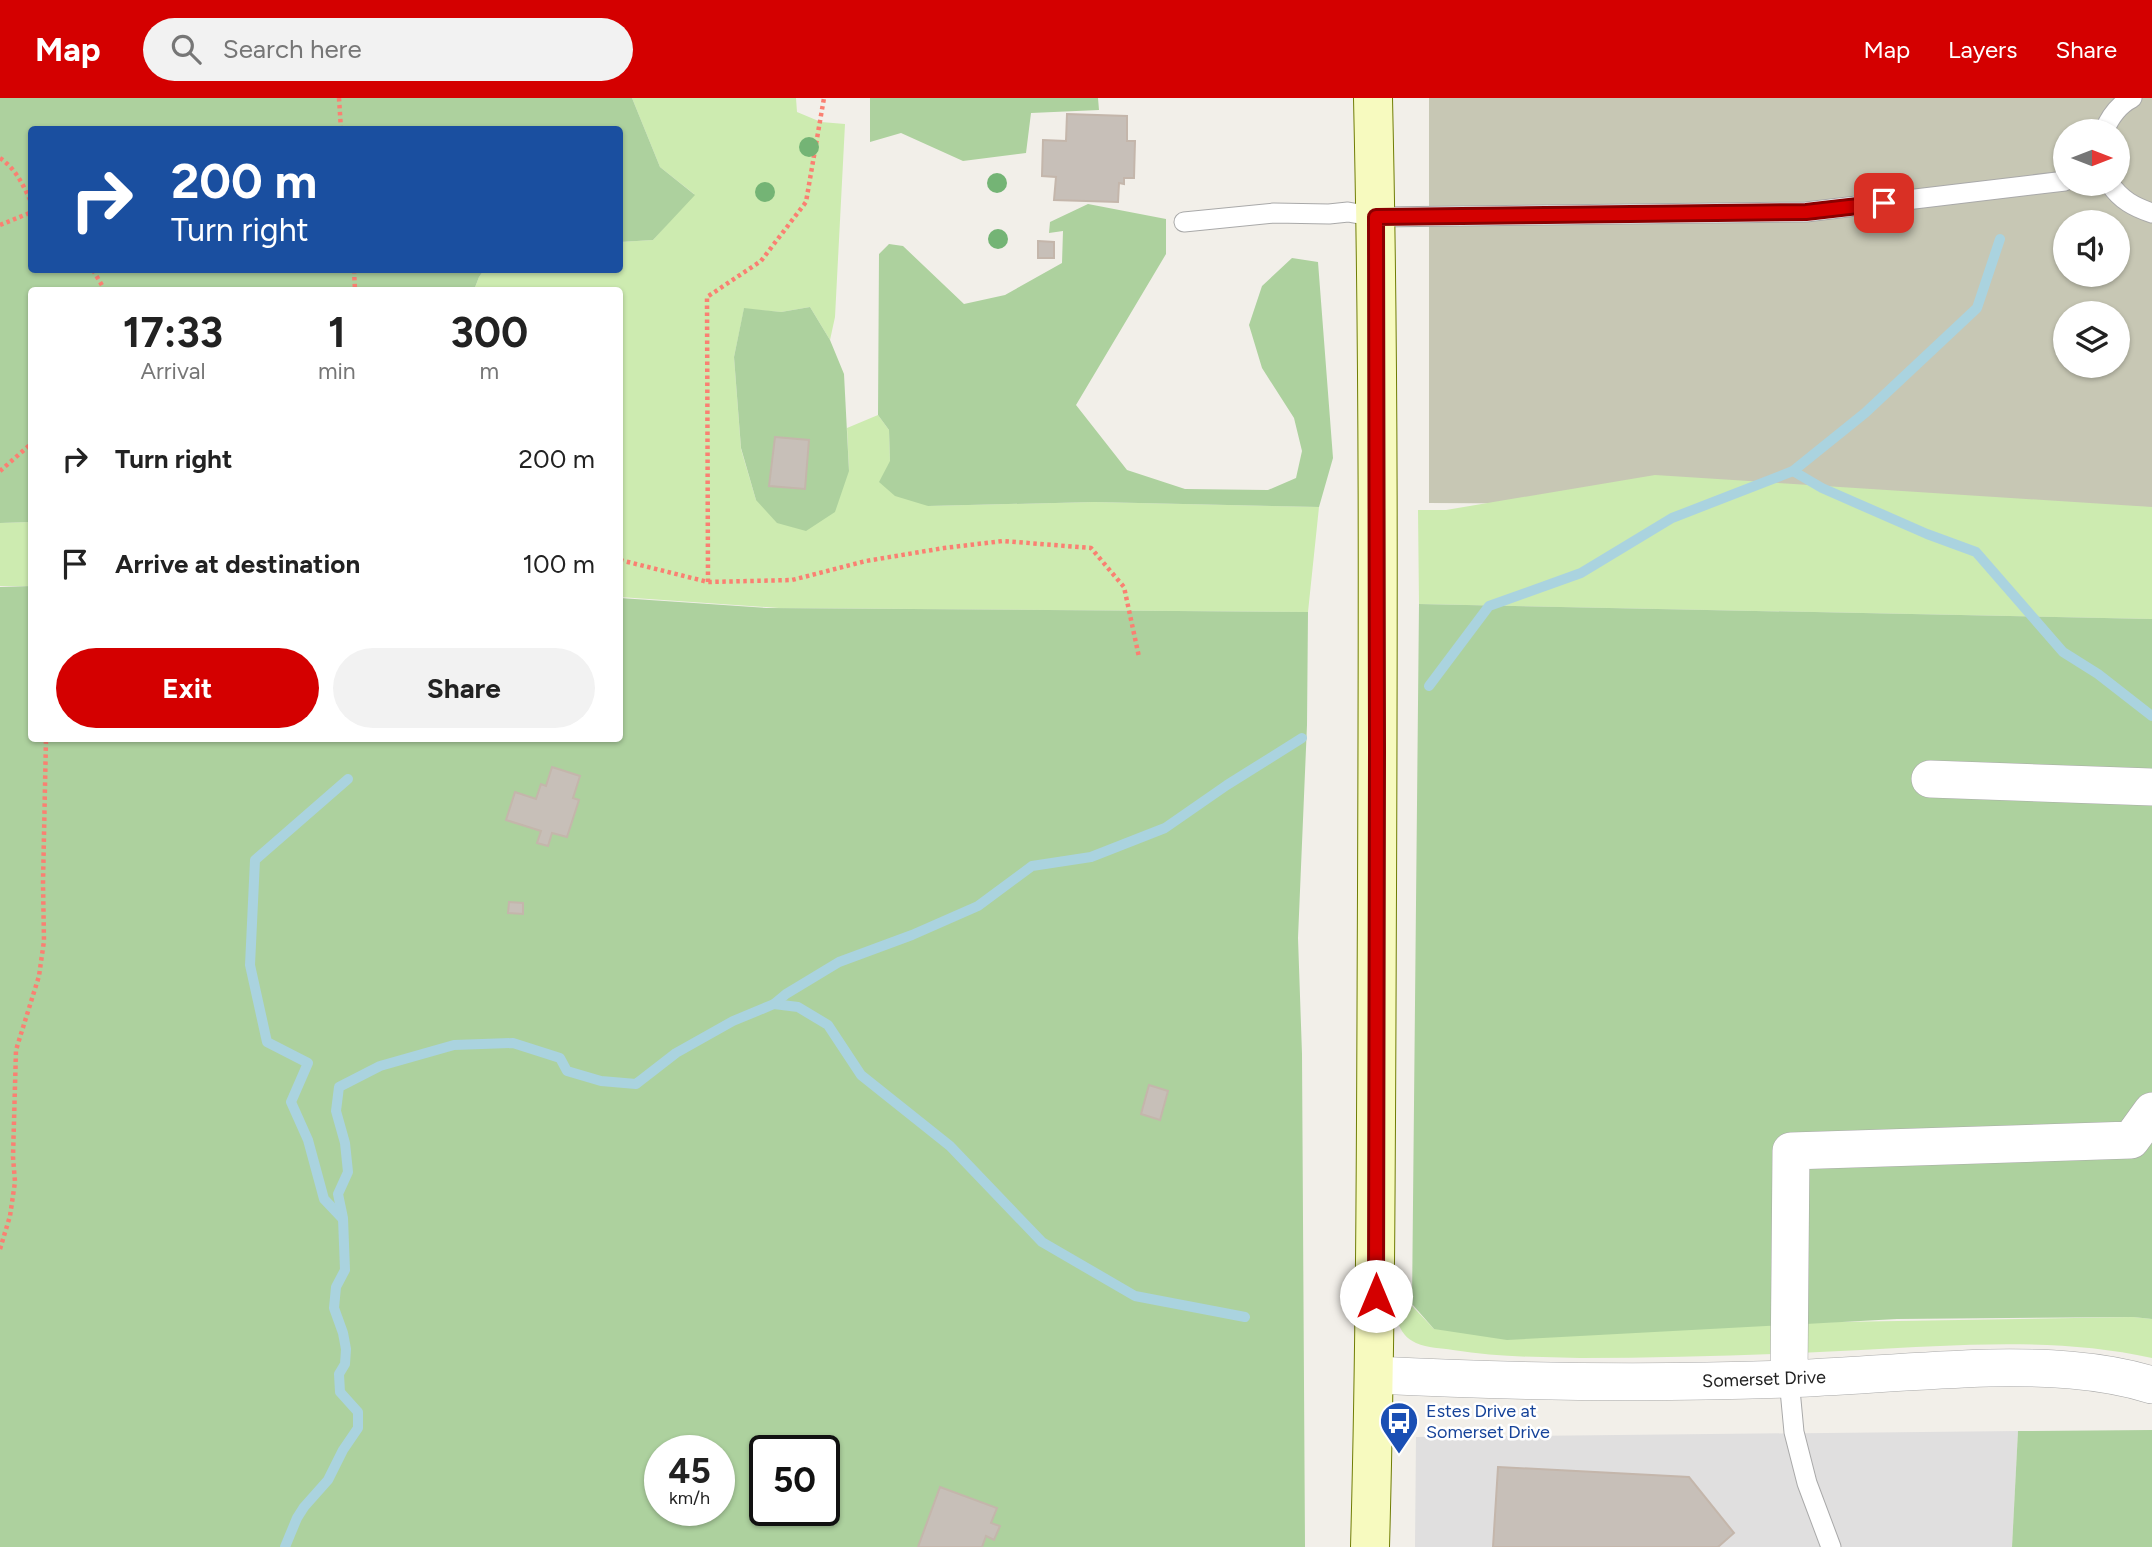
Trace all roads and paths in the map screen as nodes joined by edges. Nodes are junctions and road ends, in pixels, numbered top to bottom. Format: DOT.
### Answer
graph roads {
  1 [pos="339,98"];
  2 [pos="824,98"];
  3 [pos="1373,98"];
  4 [pos="2132,98"];
  5 [pos="2110,119"];
  6 [pos="341,126"];
  7 [pos="0,158"];
  8 [pos="2053,182"];
  9 [pos="28,195"];
  10 [pos="2120,196"];
  11 [pos="2152,213"];
  12 [pos="28,214"];
  13 [pos="1376,217"];
  14 [pos="1184,222"];
  15 [pos="0,225"];
  16 [pos="28,446"];
  17 [pos="0,471"];
  18 [pos="623,560"];
  19 [pos="708,582"];
  20 [pos="1139,657"];
  21 [pos="46,742"];
  22 [pos="1930,779"];
  23 [pos="2152,787"];
  24 [pos="2152,1111"];
  25 [pos="0,1249"];
  26 [pos="1375,1375"];
  27 [pos="1789,1379"];
  28 [pos="2152,1385"];
  29 [pos="1370,1547"];
  30 [pos="1830,1547"];
  1 -- 6 [label="path"];
  2 -- 19 [label="path"];
  3 -- 13 [label="main road"];
  4 -- 5 [label="lane"];
  7 -- 9 [label="path"];
  8 -- 13 [label="lane"];
  10 -- 11 [label="lane"];
  12 -- 15 [label="path"];
  13 -- 14 [label="lane"];
  13 -- 26 [label="main road"];
  16 -- 17 [label="path"];
  18 -- 19 [label="path"];
  19 -- 20 [label="path"];
  21 -- 25 [label="path"];
  22 -- 23 [label="street"];
  24 -- 27 [label="street"];
  26 -- 27 [label="street, Somerset Drive"];
  26 -- 29 [label="main road"];
  27 -- 28 [label="street, Somerset Drive"];
  27 -- 30 [label="lane"];
}
